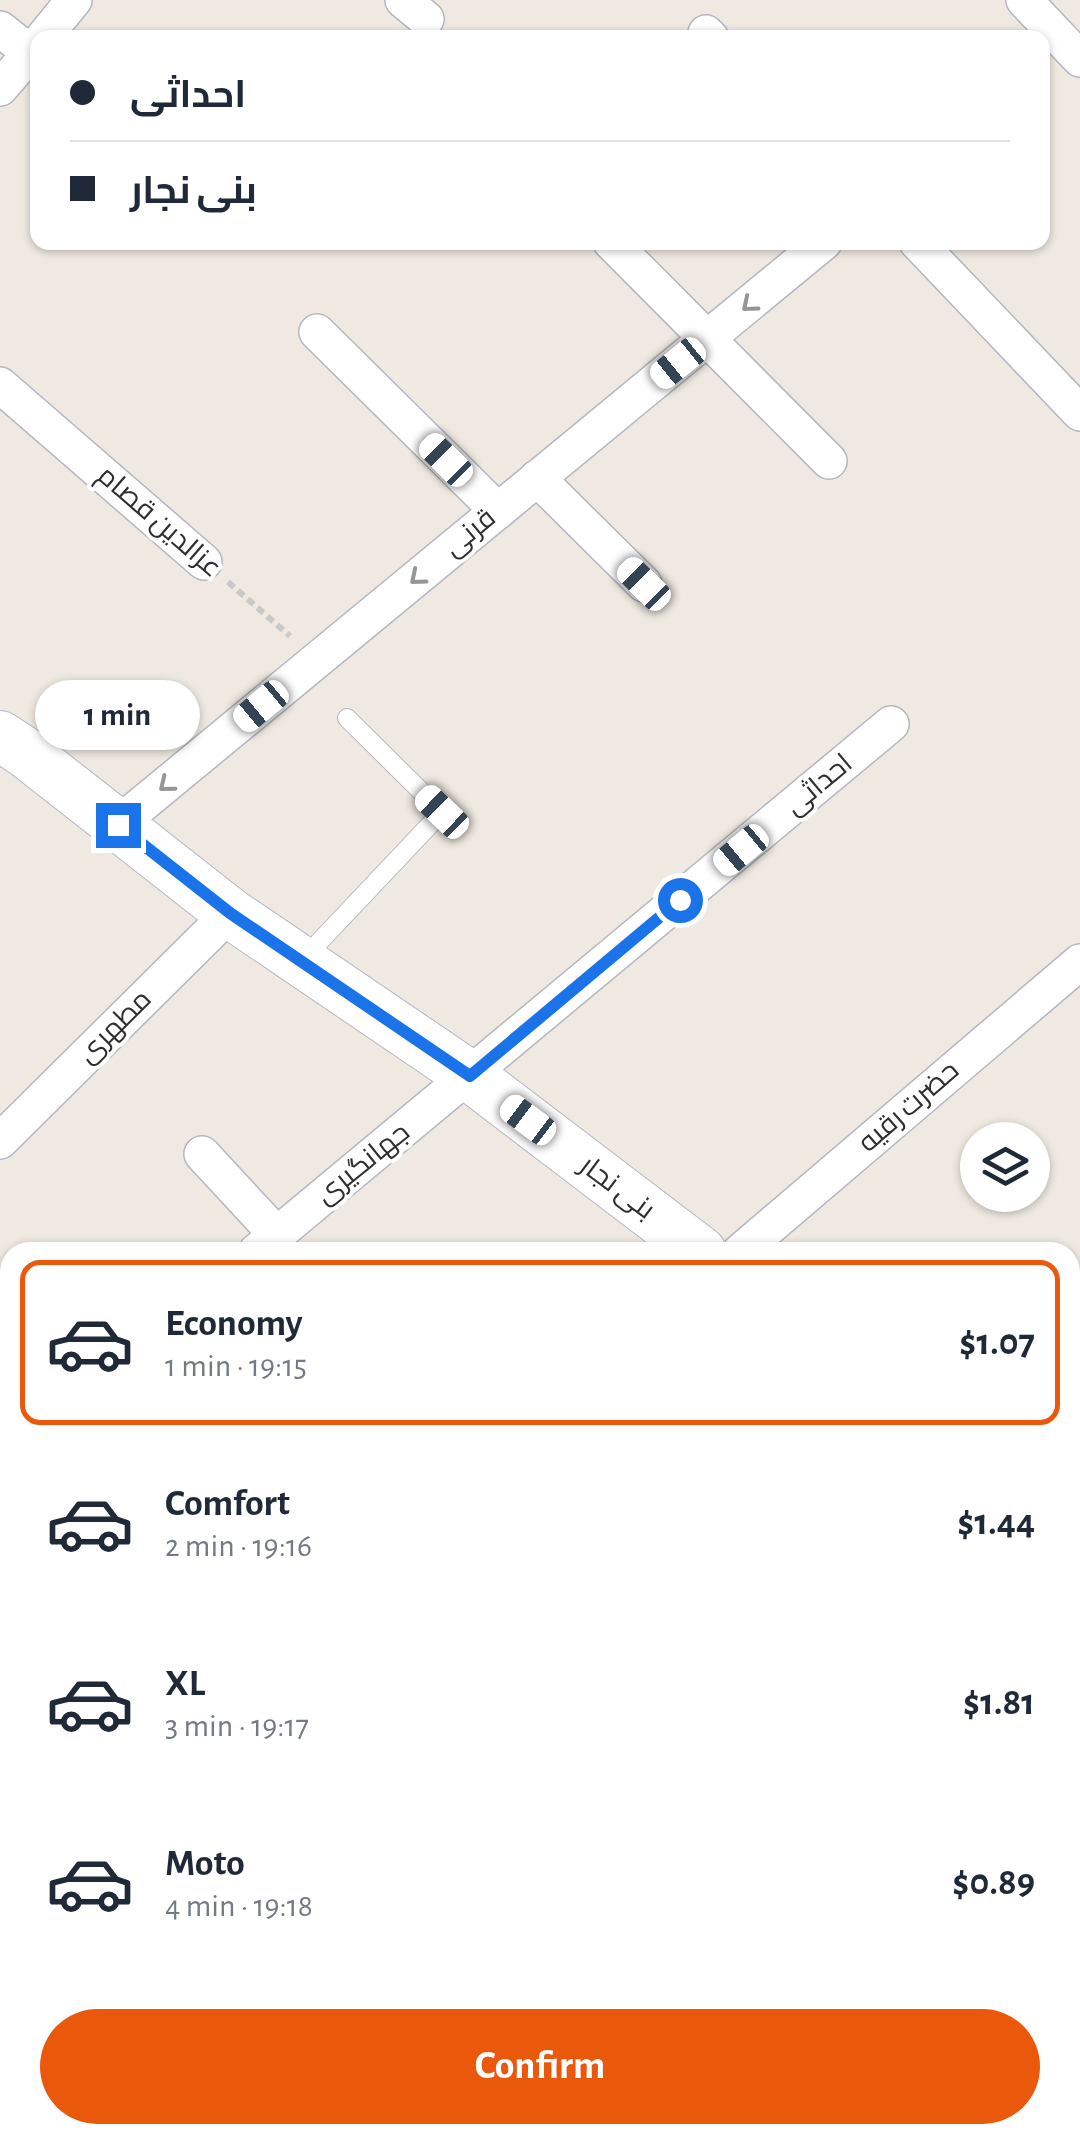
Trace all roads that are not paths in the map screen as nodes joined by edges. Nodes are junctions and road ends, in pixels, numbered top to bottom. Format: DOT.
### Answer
graph roads {
  1 [pos="74,0"];
  2 [pos="1024,0"];
  3 [pos="0,29"];
  4 [pos="51,30"];
  5 [pos="30,44"];
  6 [pos="1067,49"];
  7 [pos="30,56"];
  8 [pos="0,88"];
  9 [pos="619,250"];
  10 [pos="814,250"];
  11 [pos="925,250"];
  12 [pos="318,332"];
  13 [pos="706,340"];
  14 [pos="0,385"];
  15 [pos="1080,413"];
  16 [pos="828,461"];
  17 [pos="538,478"];
  18 [pos="498,510"];
  19 [pos="204,562"];
  20 [pos="644,584"];
  21 [pos="347,718"];
  22 [pos="891,724"];
  23 [pos="0,736"];
  24 [pos="118,825"];
  25 [pos="230,913"];
  26 [pos="300,961"];
  27 [pos="1080,962"];
  28 [pos="470,1076"];
  29 [pos="0,1141"];
  30 [pos="202,1154"];
  31 [pos="266,1242"];
  32 [pos="269,1242"];
  33 [pos="687,1242"];
  34 [pos="752,1242"];
  1 -- 4 [label="street"];
  2 -- 6 [label="street"];
  3 -- 5 [label="street"];
  7 -- 8 [label="street"];
  9 -- 13 [label="street"];
  10 -- 13 [label="street, قرنی, one-way"];
  11 -- 15 [label="street"];
  12 -- 18 [label="street"];
  13 -- 16 [label="street"];
  13 -- 17 [label="street, قرنی"];
  14 -- 19 [label="street, عزالدین قصام"];
  17 -- 18 [label="street, قرنی"];
  17 -- 20 [label="street"];
  18 -- 24 [label="street, قرنی, one-way"];
  21 -- 26 [label="lane"];
  22 -- 28 [label="street, احداثی"];
  23 -- 24 [label="main road, بنی نجار"];
  24 -- 25 [label="main road, بنی نجار"];
  25 -- 26 [label="main road, بنی نجار"];
  25 -- 29 [label="street, مطهری"];
  26 -- 28 [label="main road, بنی نجار"];
  27 -- 34 [label="street, حضرت رقیه"];
  28 -- 32 [label="street, جهانگیری"];
  28 -- 33 [label="main road, بنی نجار"];
  30 -- 31 [label="street"];
}
